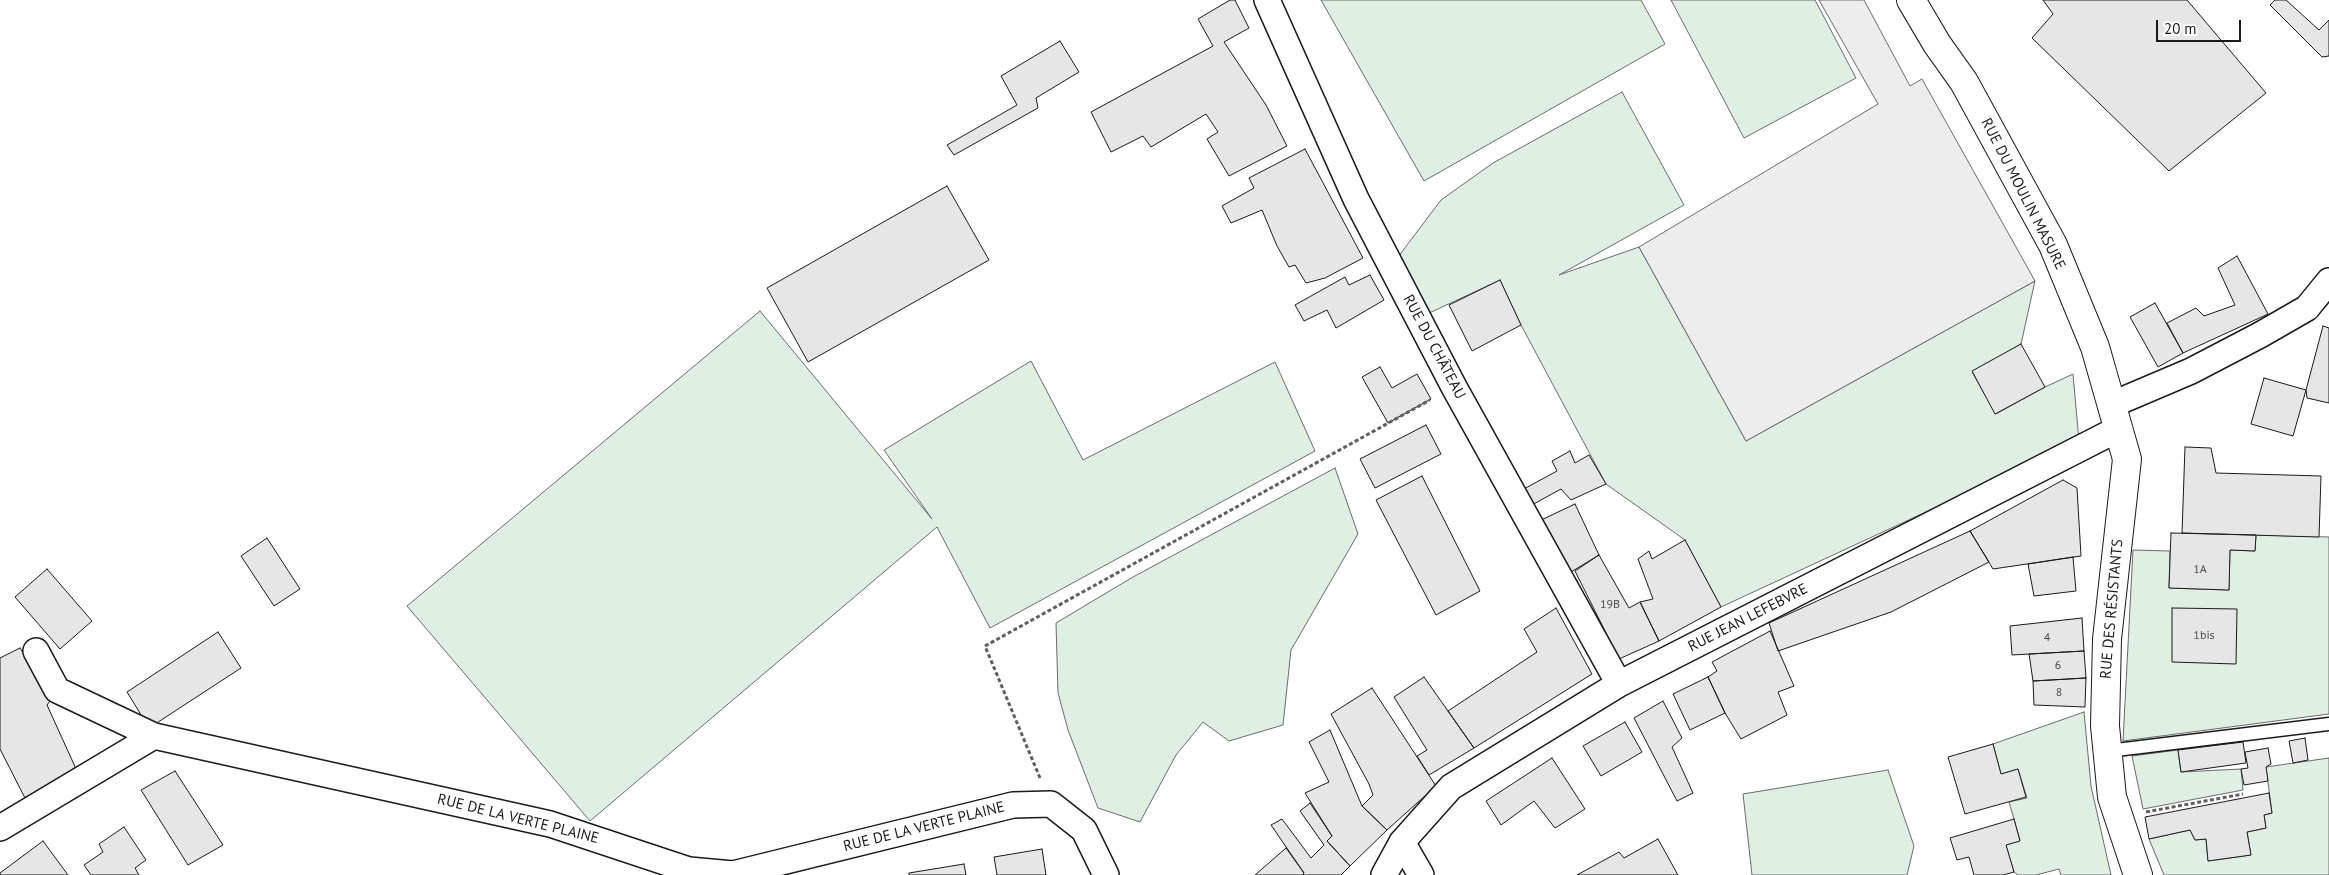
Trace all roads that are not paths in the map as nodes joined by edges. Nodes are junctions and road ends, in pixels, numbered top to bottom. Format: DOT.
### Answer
graph roads {
  1 [pos="1267,0"];
  2 [pos="1911,0"];
  3 [pos="2329,281"];
  4 [pos="2115,417"];
  5 [pos="36,651"];
  6 [pos="1619,684"];
  7 [pos="2329,724"];
  8 [pos="154,736"];
  9 [pos="2108,751"];
  10 [pos="0,828"];
  11 [pos="1402,842"];
  12 [pos="1106,875"];
  13 [pos="1384,875"];
  14 [pos="1421,875"];
  15 [pos="2138,875"];
  1 -- 6 [label="street, RUE DU CHÂTEAU"];
  2 -- 4 [label="main road, RUE DU MOULIN MASURE"];
  3 -- 4 [label="street, RUE JEAN LEFEBVRE"];
  4 -- 6 [label="street, RUE JEAN LEFEBVRE"];
  4 -- 9 [label="main road, RUE DES RÉSISTANTS"];
  5 -- 8 [label="street, RUE DE LA VERTE PLAINE"];
  6 -- 11 [label="street, RUE JEAN LEFEBVRE"];
  7 -- 9 [label="lane"];
  8 -- 10 [label="street"];
  8 -- 12 [label="street, RUE DE LA VERTE PLAINE"];
  9 -- 15 [label="main road, RUE DES RÉSISTANTS"];
  11 -- 13 [label="street, RUE JEAN LEFEBVRE"];
  11 -- 14 [label="street"];
}
